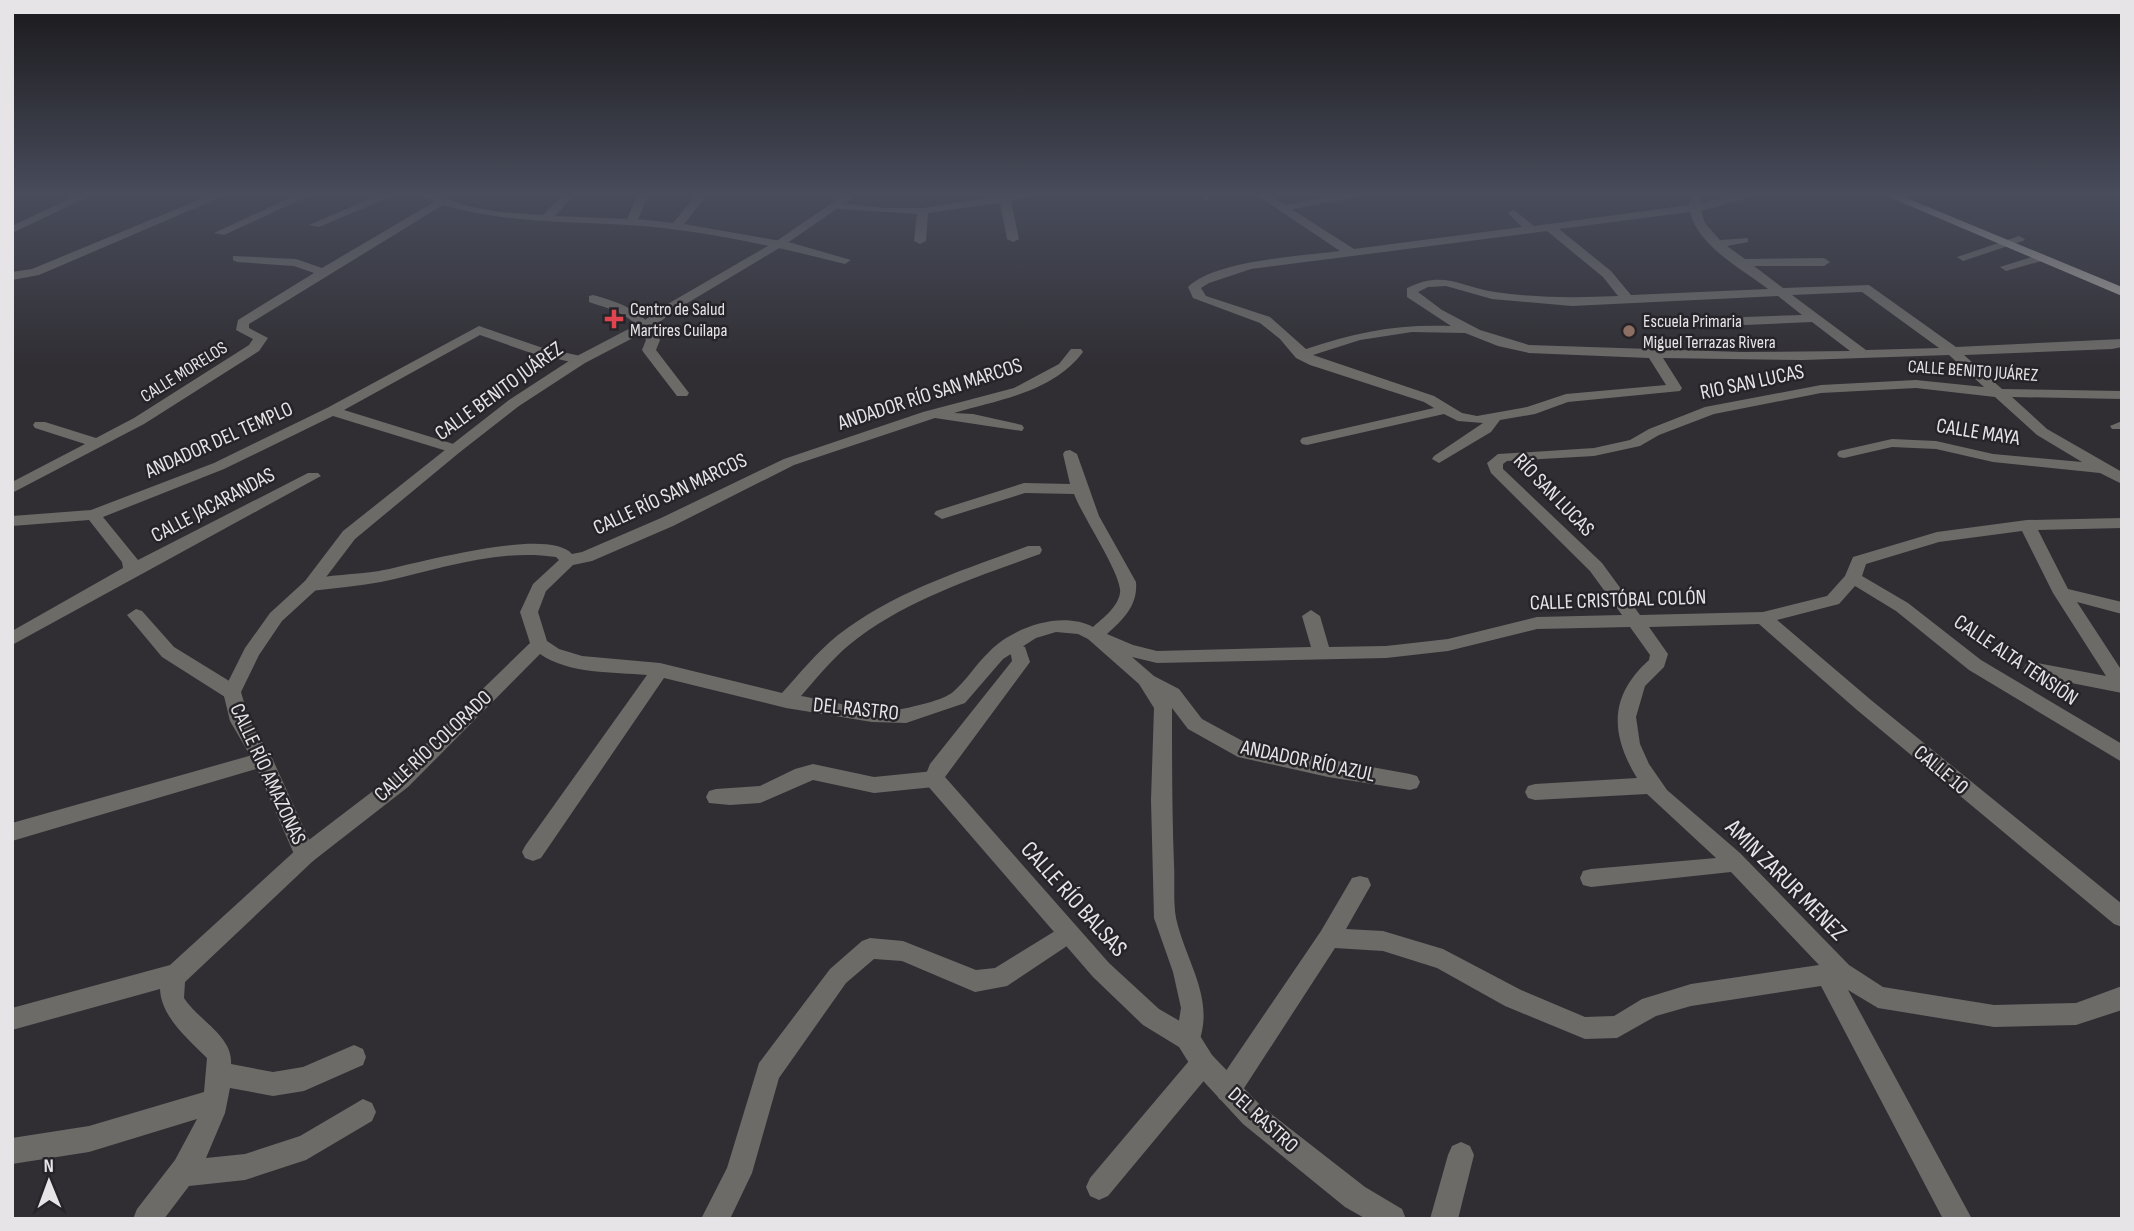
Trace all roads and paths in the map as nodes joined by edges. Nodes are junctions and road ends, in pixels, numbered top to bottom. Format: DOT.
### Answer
graph roads {
  1 [pos="85,251"];
  2 [pos="361,251"];
  3 [pos="766,251"];
  4 [pos="815,251"];
  5 [pos="1364,251"];
  6 [pos="1580,251"];
  7 [pos="1728,251"];
  8 [pos="1981,251"];
  9 [pos="2025,251"];
  10 [pos="2050,251"];
  11 [pos="1352,253"];
  12 [pos="1963,257"];
  13 [pos="237,258"];
  14 [pos="2041,258"];
  15 [pos="845,260"];
  16 [pos="1824,262"];
  17 [pos="1744,263"];
  18 [pos="2006,267"];
  19 [pos="324,274"];
  20 [pos="12,276"];
  21 [pos="2122,280"];
  22 [pos="1782,292"];
  23 [pos="2122,292"];
  24 [pos="593,299"];
  25 [pos="1628,300"];
  26 [pos="1816,318"];
  27 [pos="1744,321"];
  28 [pos="647,325"];
  29 [pos="1463,330"];
  30 [pos="2118,346"];
  31 [pos="1951,350"];
  32 [pos="1076,352"];
  33 [pos="1863,354"];
  34 [pos="1301,355"];
  35 [pos="1654,355"];
  36 [pos="580,359"];
  37 [pos="1821,388"];
  38 [pos="682,393"];
  39 [pos="1998,393"];
  40 [pos="2122,395"];
  41 [pos="1444,410"];
  42 [pos="332,411"];
  43 [pos="928,415"];
  44 [pos="1494,419"];
  45 [pos="40,425"];
  46 [pos="1017,428"];
  47 [pos="1654,432"];
  48 [pos="1307,440"];
  49 [pos="97,443"];
  50 [pos="455,449"];
  51 [pos="1070,454"];
  52 [pos="1844,454"];
  53 [pos="1438,459"];
  54 [pos="789,462"];
  55 [pos="2106,469"];
  56 [pos="313,476"];
  57 [pos="2122,479"];
  58 [pos="12,488"];
  59 [pos="1080,490"];
  60 [pos="943,514"];
  61 [pos="93,515"];
  62 [pos="12,521"];
  63 [pos="2122,523"];
  64 [pos="2027,525"];
  65 [pos="1034,550"];
  66 [pos="568,560"];
  67 [pos="132,570"];
  68 [pos="1853,578"];
  69 [pos="311,584"];
  70 [pos="2062,593"];
  71 [pos="2122,608"];
  72 [pos="136,615"];
  73 [pos="1311,616"];
  74 [pos="1763,618"];
  75 [pos="1635,619"];
  76 [pos="1094,635"];
  77 [pos="12,639"];
  78 [pos="539,644"];
  79 [pos="1010,647"];
  80 [pos="1322,654"];
  81 [pos="2032,669"];
  82 [pos="660,670"];
  83 [pos="1146,679"];
  84 [pos="2122,686"];
  85 [pos="232,692"];
  86 [pos="786,701"];
  87 [pos="2122,754"];
  88 [pos="263,760"];
  89 [pos="934,779"];
  90 [pos="1410,782"];
  91 [pos="1656,791"];
  92 [pos="1535,792"];
  93 [pos="716,797"];
  94 [pos="12,832"];
  95 [pos="533,852"];
  96 [pos="306,855"];
  97 [pos="1732,859"];
  98 [pos="1591,878"];
  99 [pos="1360,885"];
  100 [pos="2122,917"];
  101 [pos="1068,933"];
  102 [pos="1329,938"];
  103 [pos="1834,973"];
  104 [pos="174,981"];
  105 [pos="2122,997"];
  106 [pos="12,1018"];
  107 [pos="1188,1039"];
  108 [pos="354,1057"];
  109 [pos="1203,1063"];
  110 [pos="218,1074"];
  111 [pos="1228,1090"];
  112 [pos="215,1101"];
  113 [pos="363,1112"];
  114 [pos="12,1152"];
  115 [pos="1461,1155"];
  116 [pos="184,1173"];
  117 [pos="1099,1187"];
  118 [pos="147,1219"];
  119 [pos="715,1219"];
  120 [pos="1392,1219"];
  121 [pos="1444,1219"];
  122 [pos="1958,1219"];
  1 -- 20 [label="street"];
  2 -- 19 [label="street, CALLE MORELOS"];
  3 -- 28 [label="street, CALLE BENITO JUÁREZ"];
  4 -- 15 [label="street"];
  5 -- 11 [label="street"];
  6 -- 25 [label="street"];
  7 -- 17 [label="street"];
  8 -- 12 [label="street"];
  9 -- 14 [label="main road"];
  10 -- 21 [label="main road"];
  11 -- 34 [label="street"];
  13 -- 19 [label="street"];
  14 -- 18 [label="street"];
  14 -- 23 [label="main road"];
  16 -- 17 [label="street"];
  17 -- 22 [label="street"];
  19 -- 49 [label="street, CALLE MORELOS"];
  22 -- 25 [label="street"];
  22 -- 26 [label="street"];
  22 -- 31 [label="street"];
  24 -- 28 [label="street"];
  25 -- 29 [label="street"];
  26 -- 27 [label="street"];
  26 -- 33 [label="street"];
  28 -- 36 [label="street, CALLE BENITO JUÁREZ"];
  28 -- 38 [label="street"];
  29 -- 34 [label="street"];
  29 -- 35 [label="street"];
  30 -- 31 [label="street"];
  31 -- 33 [label="street"];
  31 -- 39 [label="street"];
  32 -- 43 [label="street, ANDADOR RÍO SAN MARCOS"];
  33 -- 35 [label="street"];
  34 -- 41 [label="street"];
  35 -- 44 [label="street"];
  36 -- 42 [label="street, ANDADOR DEL TEMPLO"];
  36 -- 50 [label="street, CALLE BENITO JUÁREZ"];
  37 -- 39 [label="street, CALLE BENITO JUÁREZ"];
  37 -- 47 [label="street, RIO SAN LUCAS"];
  39 -- 40 [label="street, CALLE BENITO JUÁREZ"];
  39 -- 55 [label="street"];
  41 -- 44 [label="street"];
  41 -- 48 [label="street"];
  42 -- 50 [label="street"];
  42 -- 61 [label="street, ANDADOR DEL TEMPLO"];
  43 -- 46 [label="street"];
  43 -- 54 [label="street, ANDADOR RÍO SAN MARCOS"];
  44 -- 53 [label="street"];
  45 -- 49 [label="street"];
  47 -- 75 [label="street, RÍO SAN LUCAS"];
  49 -- 58 [label="street, CALLE MORELOS"];
  50 -- 69 [label="street, CALLE BENITO JUÁREZ"];
  51 -- 59 [label="street"];
  52 -- 55 [label="street, CALLE MAYA"];
  54 -- 66 [label="street, CALLE RÍO SAN MARCOS"];
  55 -- 57 [label="street"];
  56 -- 67 [label="street, CALLE JACARANDAS"];
  59 -- 60 [label="street"];
  59 -- 76 [label="street"];
  61 -- 62 [label="street, ANDADOR DEL TEMPLO"];
  61 -- 67 [label="street"];
  63 -- 64 [label="street, CALLE CRISTÓBAL COLÓN"];
  64 -- 68 [label="street, CALLE CRISTÓBAL COLÓN"];
  64 -- 70 [label="street"];
  65 -- 86 [label="street"];
  66 -- 69 [label="street"];
  66 -- 78 [label="street"];
  67 -- 77 [label="street, CALLE JACARANDAS"];
  68 -- 74 [label="street, CALLE CRISTÓBAL COLÓN"];
  68 -- 87 [label="street, CALLE ALTA TENSIÓN"];
  69 -- 85 [label="street, CALLE BENITO JUÁREZ"];
  70 -- 71 [label="street"];
  70 -- 84 [label="street"];
  72 -- 85 [label="street"];
  73 -- 80 [label="street"];
  74 -- 75 [label="street, CALLE CRISTÓBAL COLÓN"];
  74 -- 100 [label="street, CALLE 10"];
  75 -- 80 [label="street, CALLE CRISTÓBAL COLÓN"];
  75 -- 91 [label="street, AMIN ZARUR MENEZ"];
  76 -- 79 [label="street, DEL RASTRO"];
  76 -- 80 [label="street, CALLE CRISTÓBAL COLÓN"];
  76 -- 83 [label="street, DEL RASTRO"];
  78 -- 82 [label="street, DEL RASTRO"];
  78 -- 96 [label="street, CALLE RÍO COLORADO"];
  79 -- 86 [label="street, DEL RASTRO"];
  79 -- 89 [label="street"];
  81 -- 84 [label="street"];
  82 -- 86 [label="street, DEL RASTRO"];
  82 -- 95 [label="street"];
  83 -- 90 [label="street, ANDADOR RÍO AZUL"];
  83 -- 107 [label="street, DEL RASTRO"];
  85 -- 88 [label="street, CALLE RÍO AMAZONAS"];
  88 -- 94 [label="street"];
  88 -- 96 [label="street, CALLE RÍO AMAZONAS"];
  89 -- 93 [label="street"];
  89 -- 101 [label="street, CALLE RÍO BALSAS"];
  91 -- 92 [label="street"];
  91 -- 97 [label="street, AMIN ZARUR MENEZ"];
  96 -- 104 [label="street, CALLE RÍO COLORADO"];
  97 -- 98 [label="street"];
  97 -- 103 [label="street, AMIN ZARUR MENEZ"];
  99 -- 102 [label="street"];
  101 -- 107 [label="street, CALLE RÍO BALSAS"];
  101 -- 119 [label="street"];
  102 -- 103 [label="street"];
  102 -- 111 [label="street"];
  103 -- 105 [label="street, AMIN ZARUR MENEZ"];
  103 -- 122 [label="street"];
  104 -- 106 [label="street"];
  104 -- 110 [label="street"];
  107 -- 109 [label="street, DEL RASTRO"];
  108 -- 110 [label="street"];
  109 -- 111 [label="street, DEL RASTRO"];
  109 -- 117 [label="street"];
  110 -- 112 [label="street"];
  111 -- 120 [label="street, DEL RASTRO"];
  112 -- 114 [label="street"];
  112 -- 116 [label="street"];
  113 -- 116 [label="street"];
  115 -- 121 [label="street"];
  116 -- 118 [label="street"];
}
